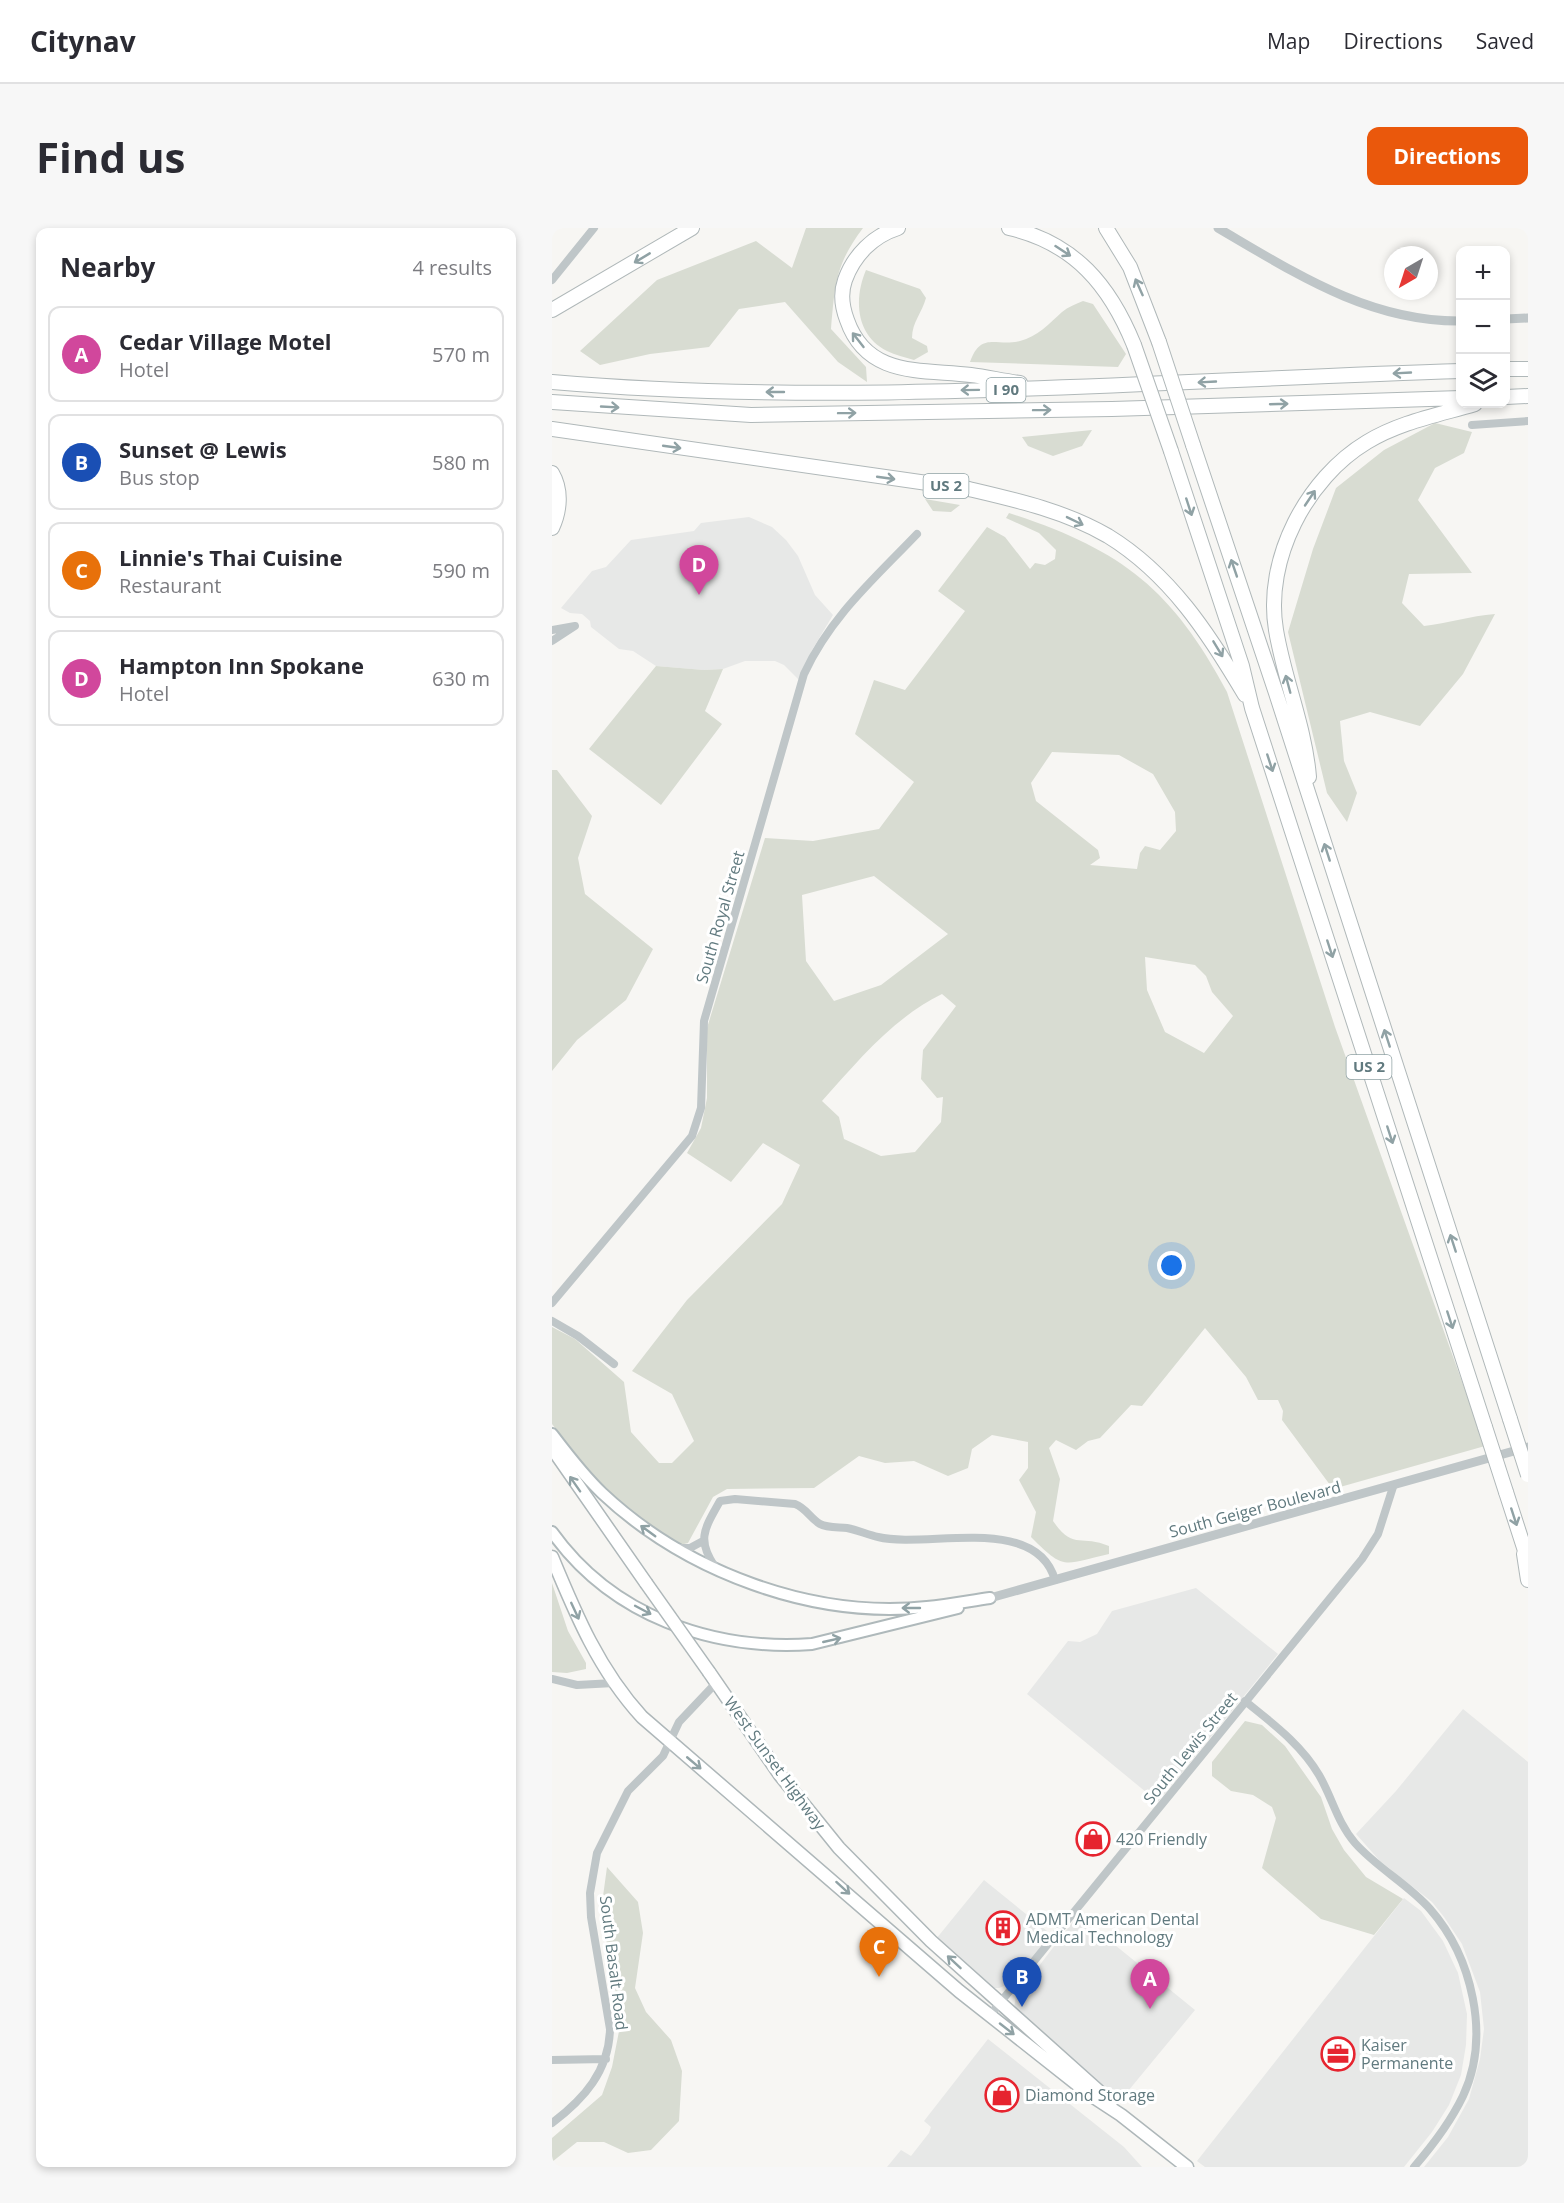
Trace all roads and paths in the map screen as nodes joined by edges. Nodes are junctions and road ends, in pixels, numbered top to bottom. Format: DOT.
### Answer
graph roads {
  1 [pos="594,228"];
  2 [pos="692,228"];
  3 [pos="898,228"];
  4 [pos="1009,228"];
  5 [pos="1106,228"];
  6 [pos="1218,228"];
  7 [pos="552,280"];
  8 [pos="552,310"];
  9 [pos="1528,318"];
  10 [pos="1510,320"];
  11 [pos="1456,321"];
  12 [pos="1510,369"];
  13 [pos="1528,369"];
  14 [pos="1456,371"];
  15 [pos="552,382"];
  16 [pos="1052,389"];
  17 [pos="1528,396"];
  18 [pos="1510,397"];
  19 [pos="1456,398"];
  20 [pos="552,402"];
  21 [pos="1461,408"];
  22 [pos="1528,421"];
  23 [pos="1472,425"];
  24 [pos="552,429"];
  25 [pos="552,473"];
  26 [pos="552,528"];
  27 [pos="917,534"];
  28 [pos="552,630"];
  29 [pos="552,641"];
  30 [pos="1252,708"];
  31 [pos="1311,803"];
  32 [pos="552,1303"];
  33 [pos="552,1321"];
  34 [pos="614,1364"];
  35 [pos="552,1434"];
  36 [pos="1528,1447"];
  37 [pos="552,1448"];
  38 [pos="1528,1475"];
  39 [pos="1393,1487"];
  40 [pos="552,1532"];
  41 [pos="703,1540"];
  42 [pos="1522,1543"];
  43 [pos="675,1548"];
  44 [pos="552,1557"];
  45 [pos="1528,1560"];
  46 [pos="715,1567"];
  47 [pos="1055,1580"];
  48 [pos="1528,1580"];
  49 [pos="990,1598"];
  50 [pos="713,1677"];
  51 [pos="552,1679"];
  52 [pos="614,1683"];
  53 [pos="1245,1701"];
  54 [pos="669,1742"];
  55 [pos="1000,2003"];
  56 [pos="990,2015"];
  57 [pos="606,2059"];
  58 [pos="552,2060"];
  59 [pos="1121,2115"];
  60 [pos="552,2123"];
  61 [pos="1187,2167"];
  62 [pos="1414,2167"];
  1 -- 7 [label="street"];
  2 -- 8 [label="highway, one-way"];
  16 -- 3 [label="highway, one-way"];
  4 -- 30 [label="highway, US 2, one-way, bridge"];
  31 -- 5 [label="highway, US 2, one-way, bridge"];
  6 -- 11 [label="street"];
  9 -- 10 [label="street"];
  12 -- 13 [label="highway"];
  14 -- 16 [label="highway, I 90, one-way"];
  16 -- 15 [label="highway, I 90, one-way"];
  17 -- 18 [label="highway"];
  20 -- 19 [label="highway, I 90, one-way"];
  31 -- 21 [label="highway, one-way"];
  22 -- 23 [label="street"];
  24 -- 30 [label="highway, US 2, one-way"];
  25 -- 26 [label="highway"];
  27 -- 32 [label="street, South Royal Street"];
  28 -- 29 [label="street"];
  30 -- 42 [label="highway, US 2, one-way, bridge"];
  38 -- 31 [label="highway, US 2, one-way, bridge"];
  33 -- 34 [label="street"];
  43 -- 35 [label="main road, one-way"];
  36 -- 39 [label="street, South Geiger Boulevard"];
  50 -- 37 [label="main road, West Sunset Highway, one-way, bridge"];
  39 -- 47 [label="street, South Geiger Boulevard"];
  39 -- 53 [label="street, South Lewis Street"];
  40 -- 49 [label="main road, one-way"];
  41 -- 43 [label="street"];
  41 -- 46 [label="street"];
  41 -- 47 [label="street"];
  42 -- 45 [label="highway, US 2"];
  42 -- 48 [label="highway"];
  43 -- 46 [label="main road"];
  44 -- 52 [label="main road, West Sunset Highway, one-way"];
  49 -- 46 [label="main road, one-way"];
  47 -- 49 [label="street, South Geiger Boulevard"];
  50 -- 54 [label="street, South Basalt Road"];
  55 -- 50 [label="main road, West Sunset Highway, one-way"];
  51 -- 52 [label="street"];
  52 -- 54 [label="main road, West Sunset Highway"];
  53 -- 55 [label="street, South Lewis Street"];
  53 -- 62 [label="street"];
  54 -- 56 [label="main road, West Sunset Highway, one-way"];
  54 -- 57 [label="street, South Basalt Road"];
  55 -- 56 [label="street, South Lewis Street"];
  55 -- 59 [label="main road, West Sunset Highway"];
  56 -- 59 [label="main road, West Sunset Highway, one-way"];
  57 -- 58 [label="street"];
  57 -- 60 [label="street, South Basalt Road"];
  59 -- 61 [label="main road, West Sunset Highway"];
}
